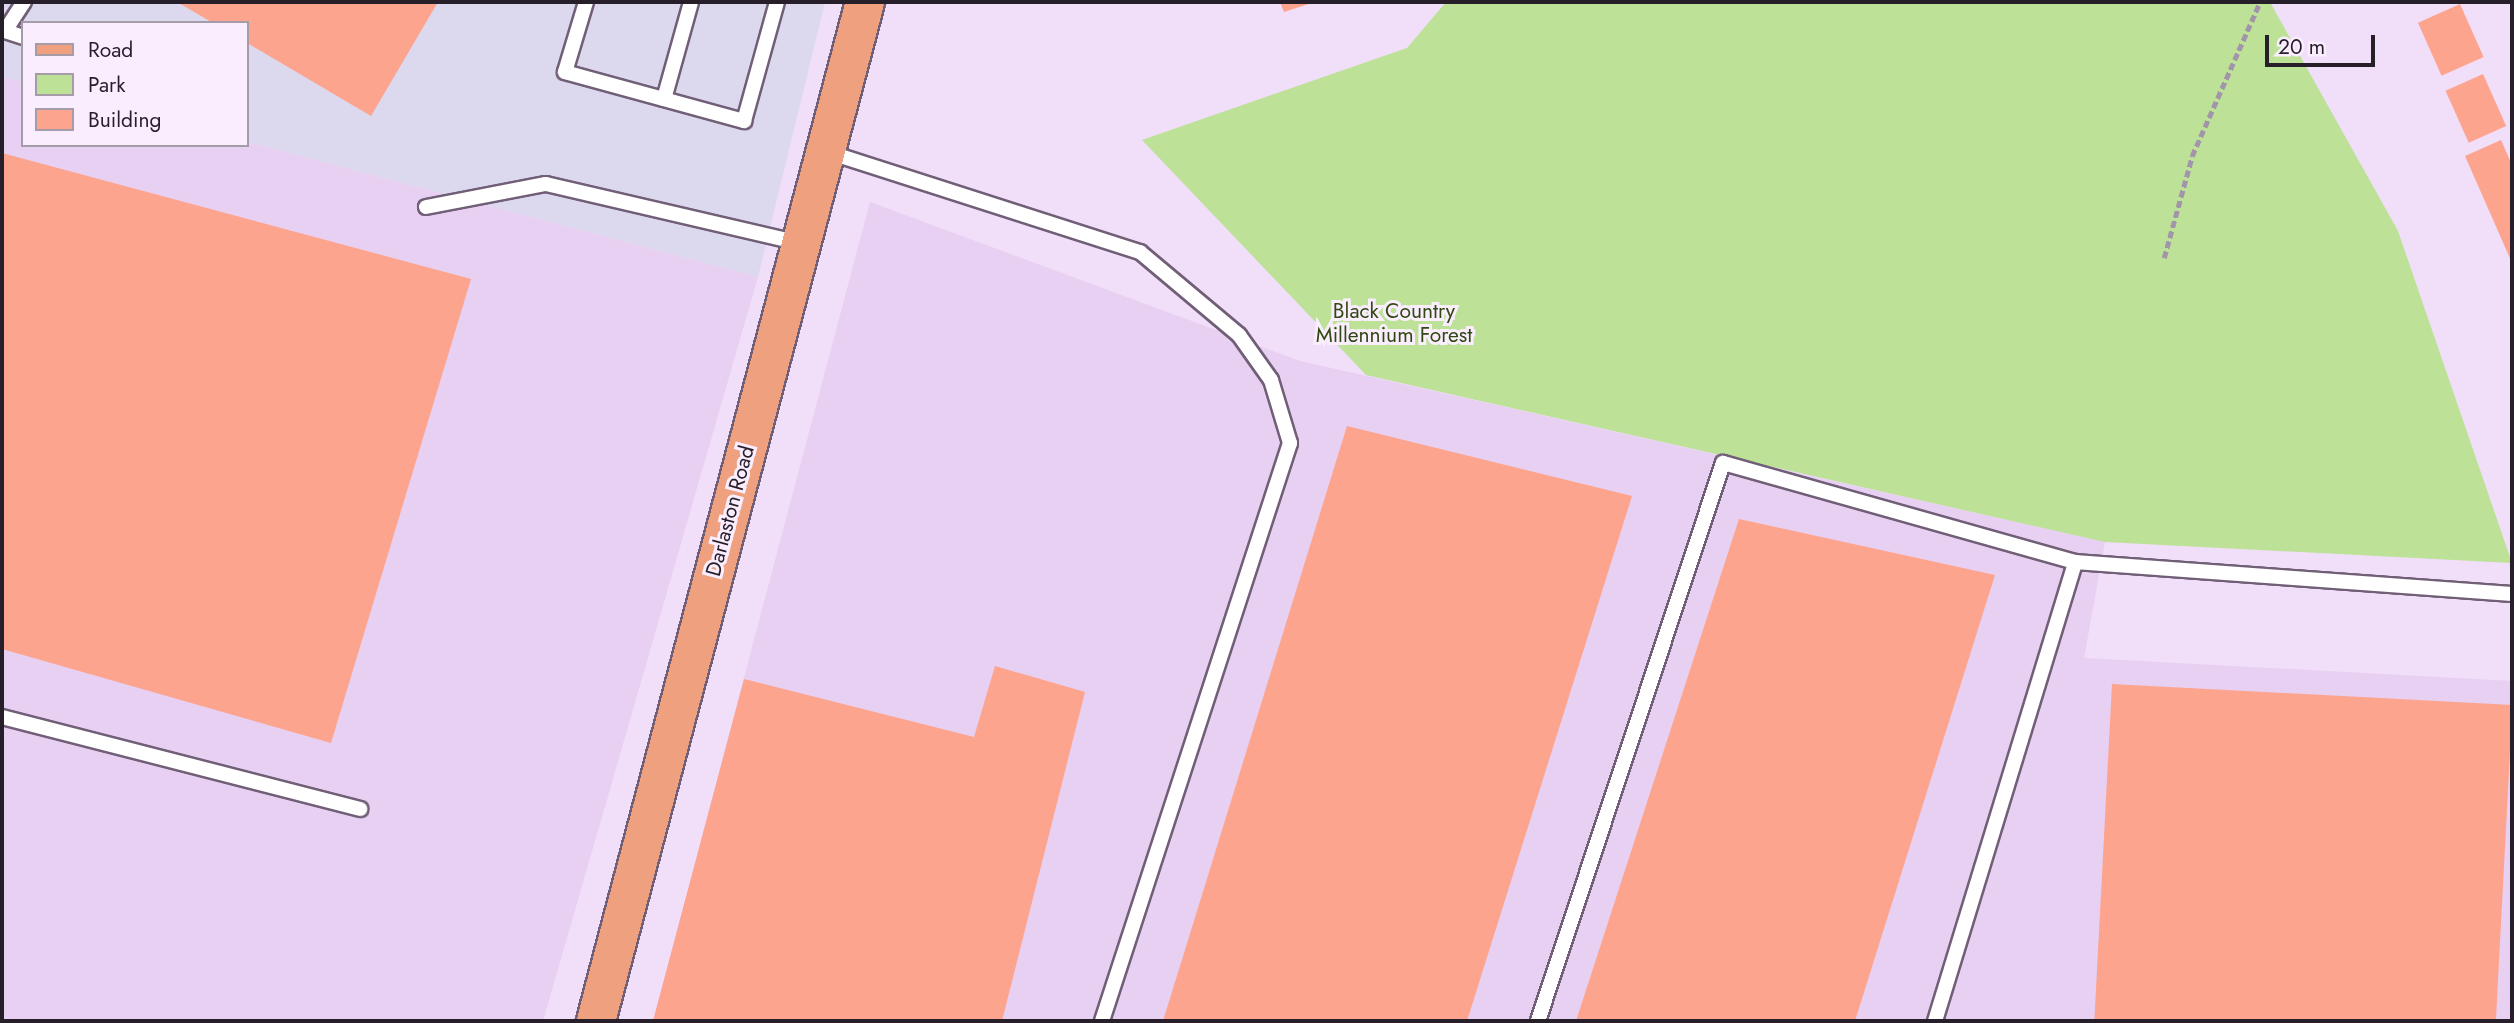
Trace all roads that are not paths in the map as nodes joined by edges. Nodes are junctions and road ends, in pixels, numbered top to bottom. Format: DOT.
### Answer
graph roads {
  1 [pos="24,2"];
  2 [pos="586,2"];
  3 [pos="691,2"];
  4 [pos="777,2"];
  5 [pos="866,2"];
  6 [pos="4,31"];
  7 [pos="21,36"];
  8 [pos="664,99"];
  9 [pos="827,152"];
  10 [pos="426,207"];
  11 [pos="800,243"];
  12 [pos="2075,562"];
  13 [pos="2512,594"];
  14 [pos="2,717"];
  15 [pos="360,809"];
  16 [pos="596,1021"];
  17 [pos="1102,1021"];
  18 [pos="1538,1021"];
  19 [pos="1935,1021"];
  1 -- 6 [label="lane"];
  2 -- 8 [label="lane"];
  3 -- 8 [label="lane"];
  4 -- 8 [label="lane"];
  5 -- 9 [label="main road, Darlaston Road"];
  6 -- 7 [label="lane"];
  9 -- 11 [label="main road, Darlaston Road"];
  9 -- 17 [label="lane"];
  10 -- 11 [label="lane"];
  11 -- 16 [label="main road, Darlaston Road"];
  12 -- 13 [label="lane"];
  12 -- 18 [label="lane"];
  12 -- 19 [label="lane"];
  14 -- 15 [label="lane"];
}
